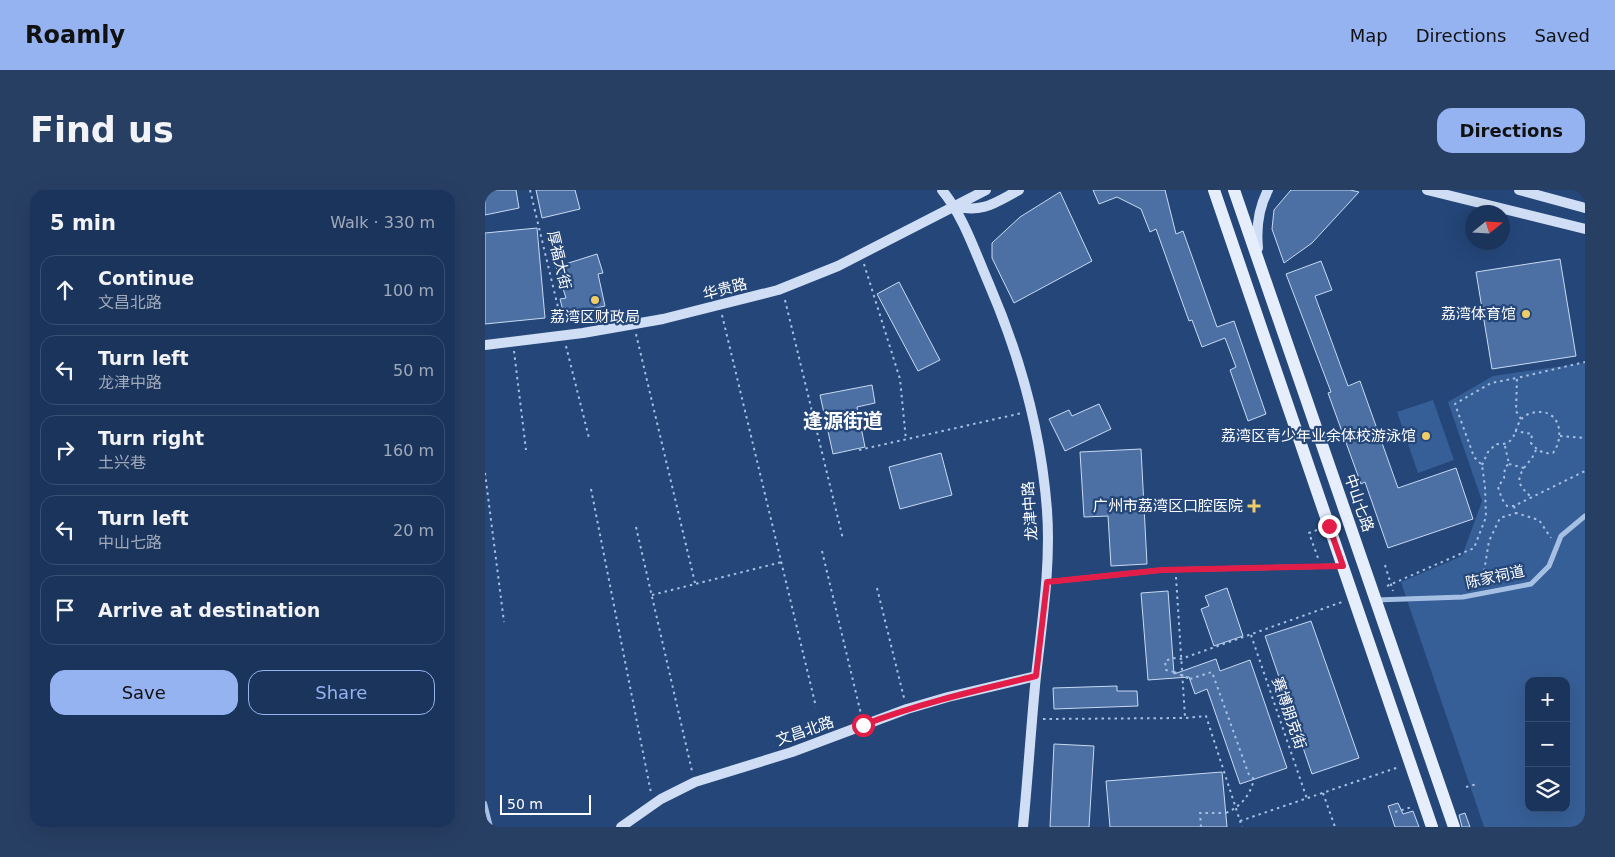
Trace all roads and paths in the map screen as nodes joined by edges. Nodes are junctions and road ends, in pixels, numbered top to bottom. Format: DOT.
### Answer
graph roads {
  1 [pos="530,190"];
  2 [pos="942,190"];
  3 [pos="986,190"];
  4 [pos="1019,190"];
  5 [pos="1209,190"];
  6 [pos="1234,190"];
  7 [pos="1268,190"];
  8 [pos="1427,190"];
  9 [pos="1519,190"];
  10 [pos="1216,196"];
  11 [pos="955,206"];
  12 [pos="1585,208"];
  13 [pos="1585,229"];
  14 [pos="861,255"];
  15 [pos="1259,264"];
  16 [pos="783,288"];
  17 [pos="720,306"];
  18 [pos="634,324"];
  19 [pos="563,336"];
  20 [pos="513,342"];
  21 [pos="485,345"];
  22 [pos="1585,362"];
  23 [pos="1517,378"];
  24 [pos="1031,411"];
  25 [pos="1521,419"];
  26 [pos="1515,431"];
  27 [pos="1561,436"];
  28 [pos="589,438"];
  29 [pos="1585,438"];
  30 [pos="906,440"];
  31 [pos="1505,445"];
  32 [pos="526,450"];
  33 [pos="859,450"];
  34 [pos="1536,450"];
  35 [pos="1509,464"];
  36 [pos="1482,465"];
  37 [pos="1524,468"];
  38 [pos="1585,472"];
  39 [pos="485,474"];
  40 [pos="591,489"];
  41 [pos="1531,497"];
  42 [pos="1514,506"];
  43 [pos="1516,513"];
  44 [pos="1585,516"];
  45 [pos="636,527"];
  46 [pos="1320,529"];
  47 [pos="843,539"];
  48 [pos="1557,547"];
  49 [pos="822,551"];
  50 [pos="1319,560"];
  51 [pos="781,562"];
  52 [pos="1385,565"];
  53 [pos="1343,566"];
  54 [pos="1176,570"];
  55 [pos="1047,582"];
  56 [pos="695,583"];
  57 [pos="1387,586"];
  58 [pos="877,588"];
  59 [pos="1393,591"];
  60 [pos="1480,594"];
  61 [pos="652,595"];
  62 [pos="1376,600"];
  63 [pos="1345,601"];
  64 [pos="504,622"];
  65 [pos="1251,635"];
  66 [pos="1181,659"];
  67 [pos="1036,676"];
  68 [pos="816,707"];
  69 [pos="907,709"];
  70 [pos="1033,718"];
  71 [pos="1185,718"];
  72 [pos="863,725"];
  73 [pos="1400,767"];
  74 [pos="695,782"];
  75 [pos="1477,784"];
  76 [pos="1466,788"];
  77 [pos="1323,793"];
  78 [pos="1307,799"];
  79 [pos="485,803"];
  80 [pos="653,804"];
  81 [pos="1414,806"];
  82 [pos="1395,812"];
  83 [pos="1241,821"];
  84 [pos="491,827"];
  85 [pos="621,827"];
  86 [pos="1023,827"];
  87 [pos="1201,827"];
  88 [pos="1242,827"];
  89 [pos="1335,827"];
  90 [pos="1432,827"];
  91 [pos="1453,827"];
  1 -- 19 [label="path, 厚福大街"];
  2 -- 11 [label="main road, 龙津中路"];
  3 -- 11 [label="main road, 华贵路"];
  4 -- 11 [label="main road"];
  5 -- 10 [label="main road"];
  6 -- 15 [label="main road, 中山七路"];
  7 -- 15 [label="main road"];
  8 -- 13 [label="main road"];
  9 -- 12 [label="main road"];
  10 -- 53 [label="main road"];
  11 -- 14 [label="main road, 华贵路"];
  11 -- 24 [label="main road, 龙津中路"];
  14 -- 16 [label="main road, 华贵路"];
  14 -- 30 [label="path"];
  15 -- 62 [label="main road, 中山七路"];
  16 -- 17 [label="main road, 华贵路"];
  16 -- 47 [label="path"];
  17 -- 18 [label="main road, 华贵路"];
  17 -- 51 [label="path"];
  18 -- 19 [label="main road, 华贵路"];
  18 -- 56 [label="path"];
  19 -- 20 [label="main road, 华贵路"];
  19 -- 28 [label="path, 厚福大街"];
  20 -- 21 [label="main road, 华贵路"];
  20 -- 32 [label="path"];
  22 -- 23 [label="path"];
  23 -- 25 [label="path"];
  23 -- 36 [label="path"];
  24 -- 30 [label="path"];
  24 -- 55 [label="main road, 龙津中路"];
  25 -- 26 [label="path"];
  25 -- 27 [label="path"];
  26 -- 31 [label="path"];
  26 -- 34 [label="path"];
  27 -- 29 [label="path"];
  27 -- 34 [label="path"];
  30 -- 33 [label="path"];
  31 -- 35 [label="path"];
  31 -- 36 [label="path"];
  34 -- 37 [label="path"];
  35 -- 37 [label="path"];
  35 -- 42 [label="path"];
  36 -- 57 [label="path"];
  37 -- 41 [label="path"];
  38 -- 41 [label="path"];
  39 -- 64 [label="path"];
  40 -- 80 [label="path"];
  41 -- 42 [label="path"];
  42 -- 43 [label="path"];
  43 -- 48 [label="path"];
  43 -- 60 [label="path"];
  44 -- 48 [label="street, 陈家祠道"];
  45 -- 61 [label="path"];
  46 -- 50 [label="path"];
  48 -- 60 [label="street, 陈家祠道"];
  49 -- 72 [label="path"];
  51 -- 56 [label="path"];
  51 -- 68 [label="path"];
  52 -- 59 [label="path, bridge"];
  53 -- 54 [label="street"];
  53 -- 90 [label="main road"];
  54 -- 55 [label="street"];
  54 -- 66 [label="path"];
  55 -- 67 [label="main road, 龙津中路"];
  56 -- 61 [label="path"];
  58 -- 69 [label="path"];
  60 -- 62 [label="street, 陈家祠道"];
  61 -- 74 [label="path"];
  62 -- 91 [label="main road, 中山七路"];
  63 -- 65 [label="path"];
  65 -- 66 [label="path"];
  65 -- 78 [label="path, 赛博朋克街"];
  66 -- 71 [label="path"];
  66 -- 87 [label="path, bridge"];
  67 -- 69 [label="main road, 文昌北路"];
  67 -- 70 [label="main road, 龙津中路"];
  69 -- 72 [label="main road, 文昌北路"];
  70 -- 71 [label="path"];
  70 -- 86 [label="main road, 龙津中路"];
  71 -- 83 [label="path"];
  72 -- 74 [label="main road, 文昌北路"];
  73 -- 77 [label="path"];
  74 -- 80 [label="main road, 文昌北路"];
  75 -- 76 [label="path"];
  77 -- 78 [label="path"];
  77 -- 89 [label="path"];
  78 -- 83 [label="path"];
  79 -- 84 [label="lane"];
  80 -- 85 [label="main road, 文昌北路"];
  81 -- 82 [label="path"];
  83 -- 88 [label="path"];
}
